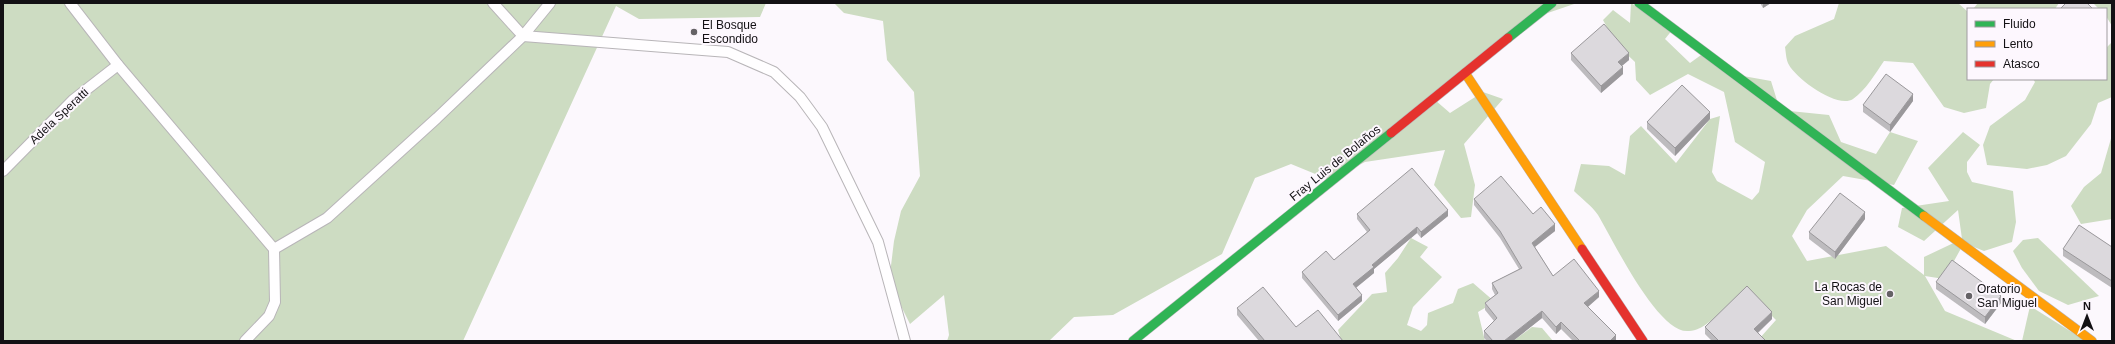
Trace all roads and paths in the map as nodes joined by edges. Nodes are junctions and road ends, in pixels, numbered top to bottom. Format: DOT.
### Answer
graph roads {
  1 [pos="70,3"];
  2 [pos="493,3"];
  3 [pos="550,3"];
  4 [pos="1552,3"];
  5 [pos="1639,3"];
  6 [pos="523,36"];
  7 [pos="118,65"];
  8 [pos="1465,73"];
  9 [pos="3,171"];
  10 [pos="274,249"];
  11 [pos="245,341"];
  12 [pos="905,341"];
  13 [pos="1133,341"];
  14 [pos="1643,341"];
  15 [pos="2092,341"];
  1 -- 7 [label="lane"];
  2 -- 6 [label="lane"];
  3 -- 6 [label="lane"];
  4 -- 8 [label="street, Fray Luis de Bolaños"];
  5 -- 15 [label="street"];
  6 -- 10 [label="lane"];
  6 -- 12 [label="lane"];
  7 -- 9 [label="lane, Adela Speratti"];
  7 -- 10 [label="lane"];
  8 -- 13 [label="street, Fray Luis de Bolaños"];
  8 -- 14 [label="street"];
  10 -- 11 [label="lane"];
}
